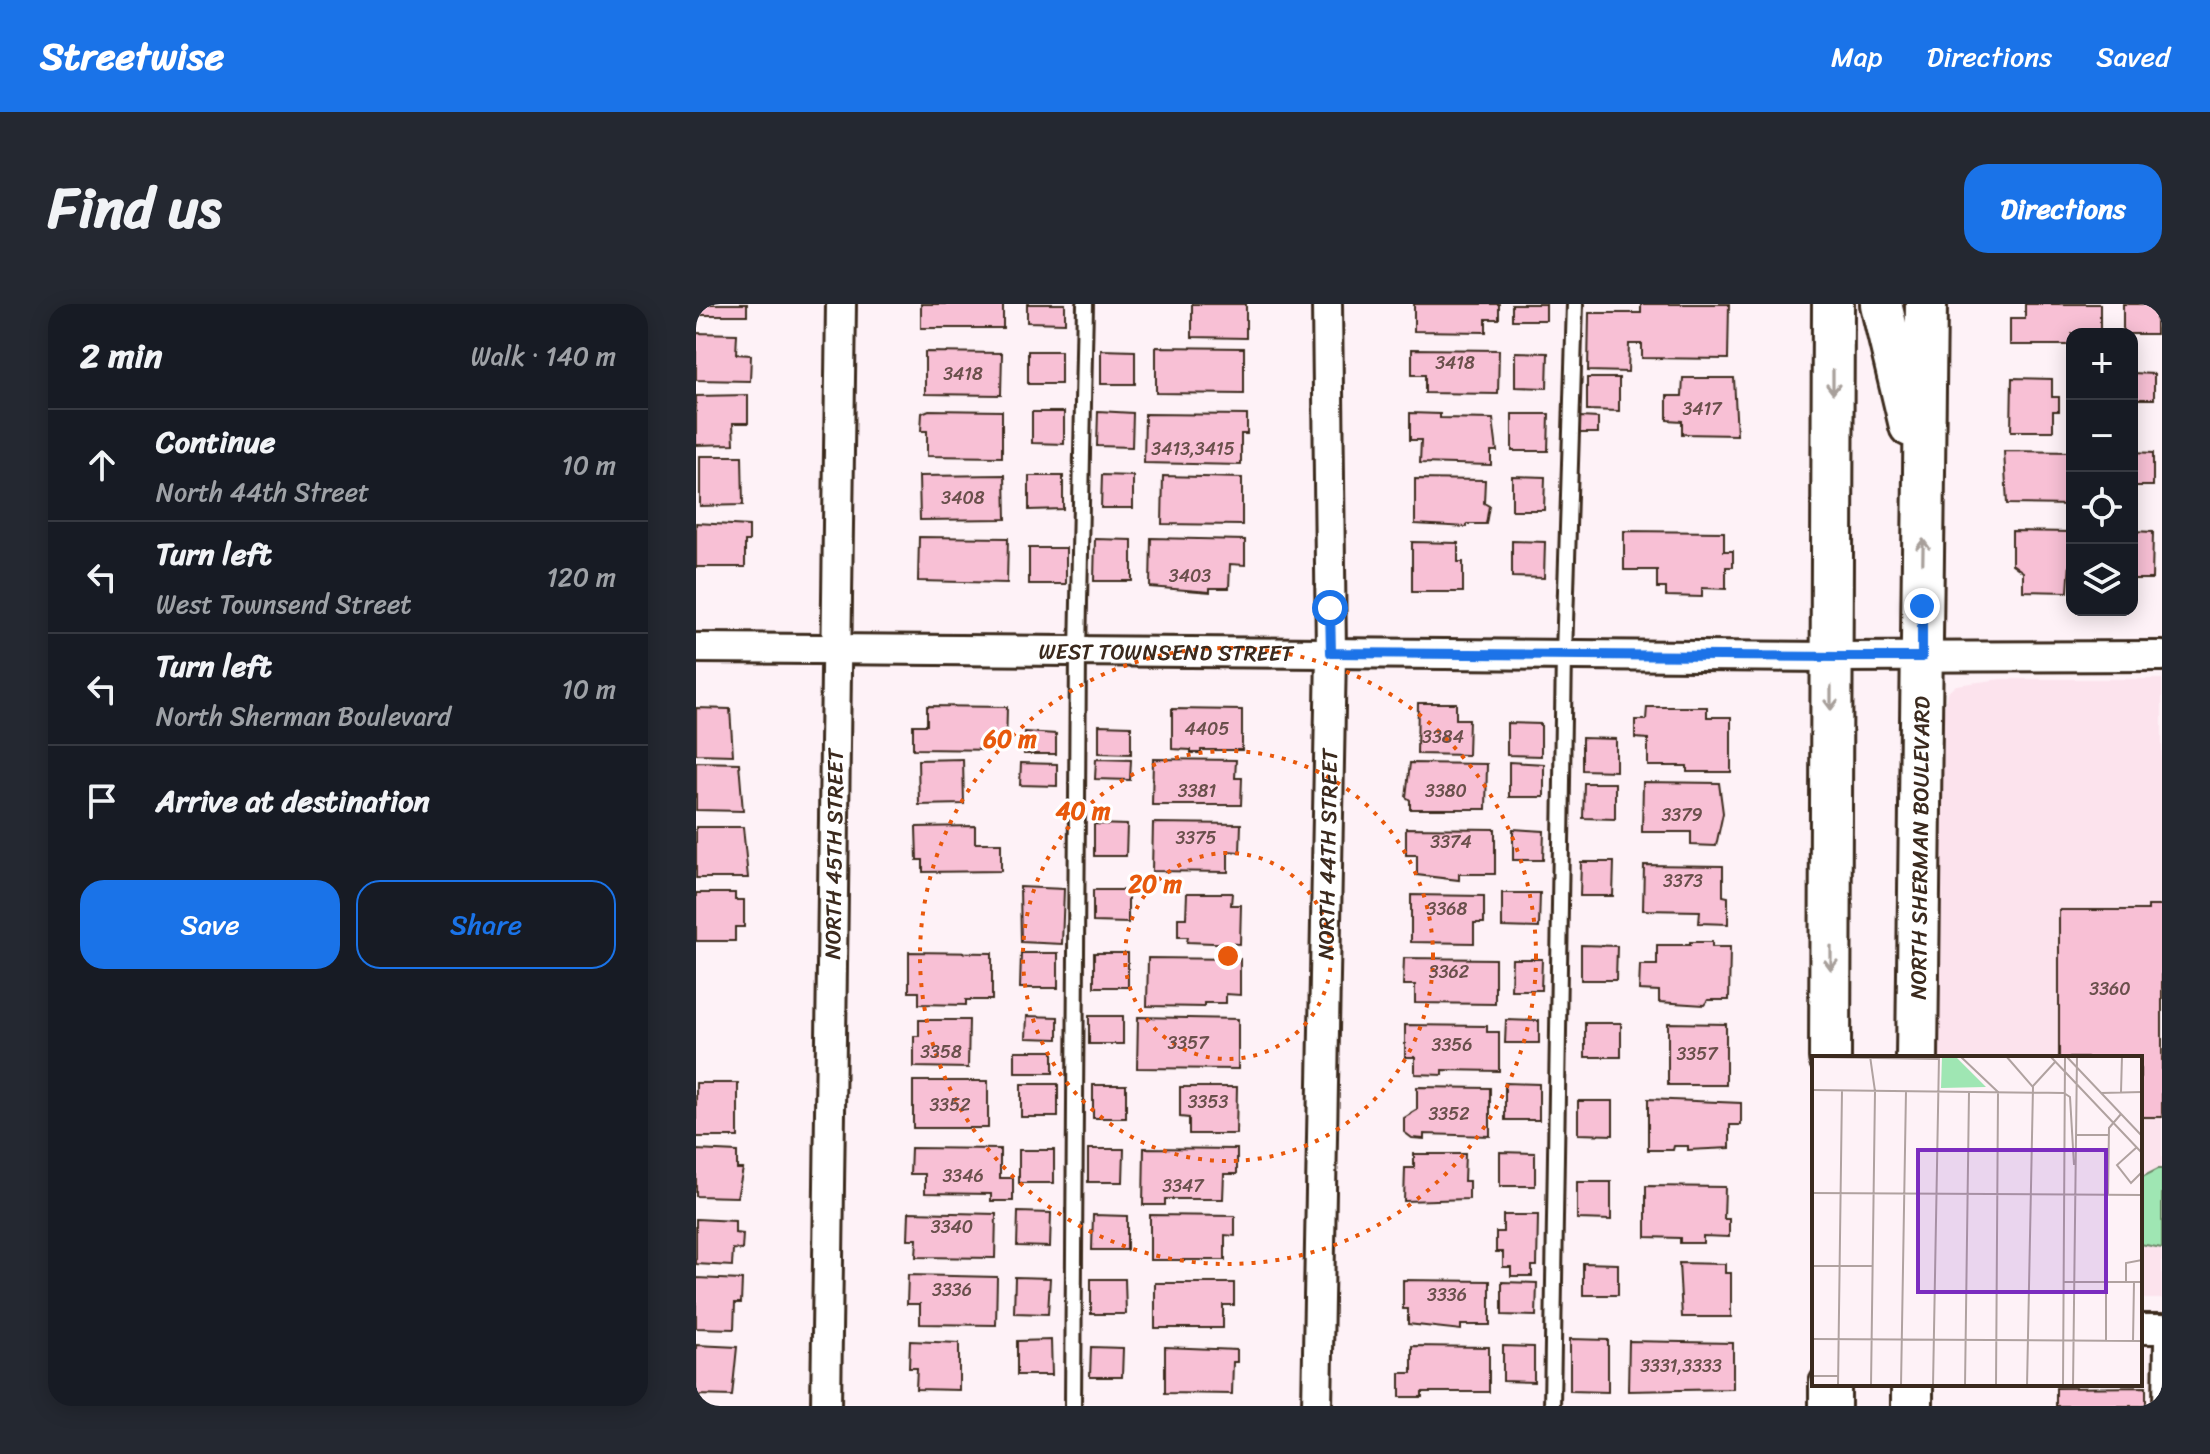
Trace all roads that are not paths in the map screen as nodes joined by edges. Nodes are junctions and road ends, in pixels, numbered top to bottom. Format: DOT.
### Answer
graph roads {
  1 [pos="841,304"];
  2 [pos="1085,304"];
  3 [pos="1327,304"];
  4 [pos="1575,304"];
  5 [pos="1833,304"];
  6 [pos="1881,304"];
  7 [pos="1926,304"];
  8 [pos="1924,480"];
  9 [pos="696,648"];
  10 [pos="835,649"];
  11 [pos="1078,652"];
  12 [pos="1331,653"];
  13 [pos="1564,655"];
  14 [pos="2162,656"];
  15 [pos="1831,657"];
  16 [pos="1922,657"];
  17 [pos="1830,1056"];
  18 [pos="1917,1056"];
  19 [pos="2162,1343"];
  20 [pos="826,1406"];
  21 [pos="1073,1406"];
  22 [pos="1317,1406"];
  23 [pos="1552,1406"];
  24 [pos="2161,1406"];
  1 -- 10 [label="street, NORTH 45TH STREET"];
  2 -- 11 [label="lane"];
  3 -- 12 [label="street, NORTH 44TH STREET"];
  4 -- 13 [label="lane"];
  5 -- 15 [label="main road, one-way"];
  6 -- 8 [label="main road"];
  7 -- 8 [label="main road, NORTH SHERMAN BOULEVARD"];
  16 -- 8 [label="main road, NORTH SHERMAN BOULEVARD, one-way"];
  9 -- 10 [label="street, WEST TOWNSEND STREET"];
  10 -- 11 [label="street, WEST TOWNSEND STREET"];
  10 -- 20 [label="street, NORTH 45TH STREET"];
  11 -- 12 [label="street, WEST TOWNSEND STREET"];
  11 -- 21 [label="lane"];
  12 -- 13 [label="street, WEST TOWNSEND STREET"];
  12 -- 22 [label="street, NORTH 44TH STREET"];
  13 -- 15 [label="street, WEST TOWNSEND STREET"];
  13 -- 23 [label="lane"];
  14 -- 16 [label="street, WEST TOWNSEND STREET"];
  15 -- 16 [label="street, WEST TOWNSEND STREET"];
  15 -- 17 [label="main road, one-way"];
  16 -- 18 [label="main road, NORTH SHERMAN BOULEVARD"];
  19 -- 24 [label="lane"];
}
